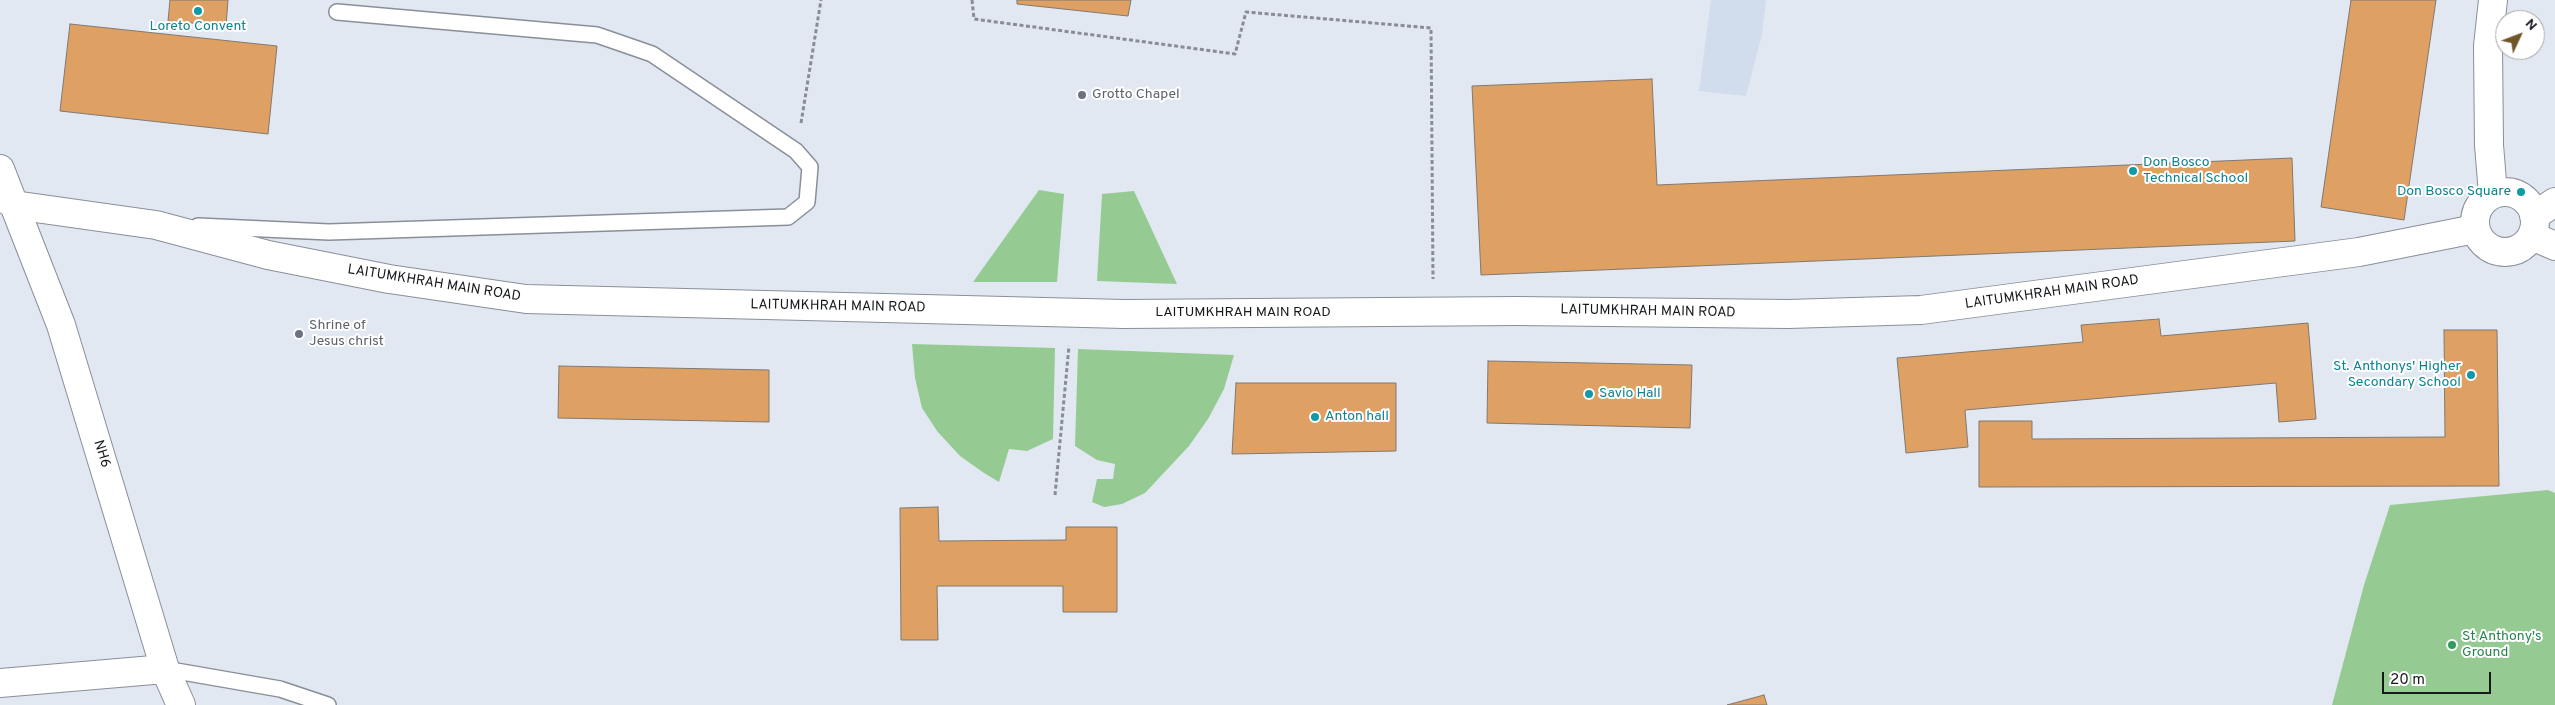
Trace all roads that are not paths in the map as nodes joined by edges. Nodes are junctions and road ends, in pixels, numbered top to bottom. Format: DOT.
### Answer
graph roads {
  1 [pos="2493,0"];
  2 [pos="337,12"];
  3 [pos="0,169"];
  4 [pos="2493,194"];
  5 [pos="7,200"];
  6 [pos="156,225"];
  7 [pos="2544,225"];
  8 [pos="2475,228"];
  9 [pos="165,670"];
  10 [pos="0,683"];
  11 [pos="181,705"];
  12 [pos="328,705"];
  1 -- 4 [label="main road"];
  2 -- 6 [label="lane"];
  3 -- 5 [label="main road, NH6"];
  4 -- 7 [label="main road"];
  4 -- 8 [label="main road"];
  5 -- 6 [label="main road, LAITUMKHRAH MAIN ROAD"];
  5 -- 9 [label="main road, NH6 / NH6"];
  6 -- 8 [label="main road, LAITUMKHRAH MAIN ROAD"];
  7 -- 8 [label="main road"];
  9 -- 10 [label="main road"];
  9 -- 11 [label="main road, NH6 / NH6"];
  9 -- 12 [label="lane"];
}
